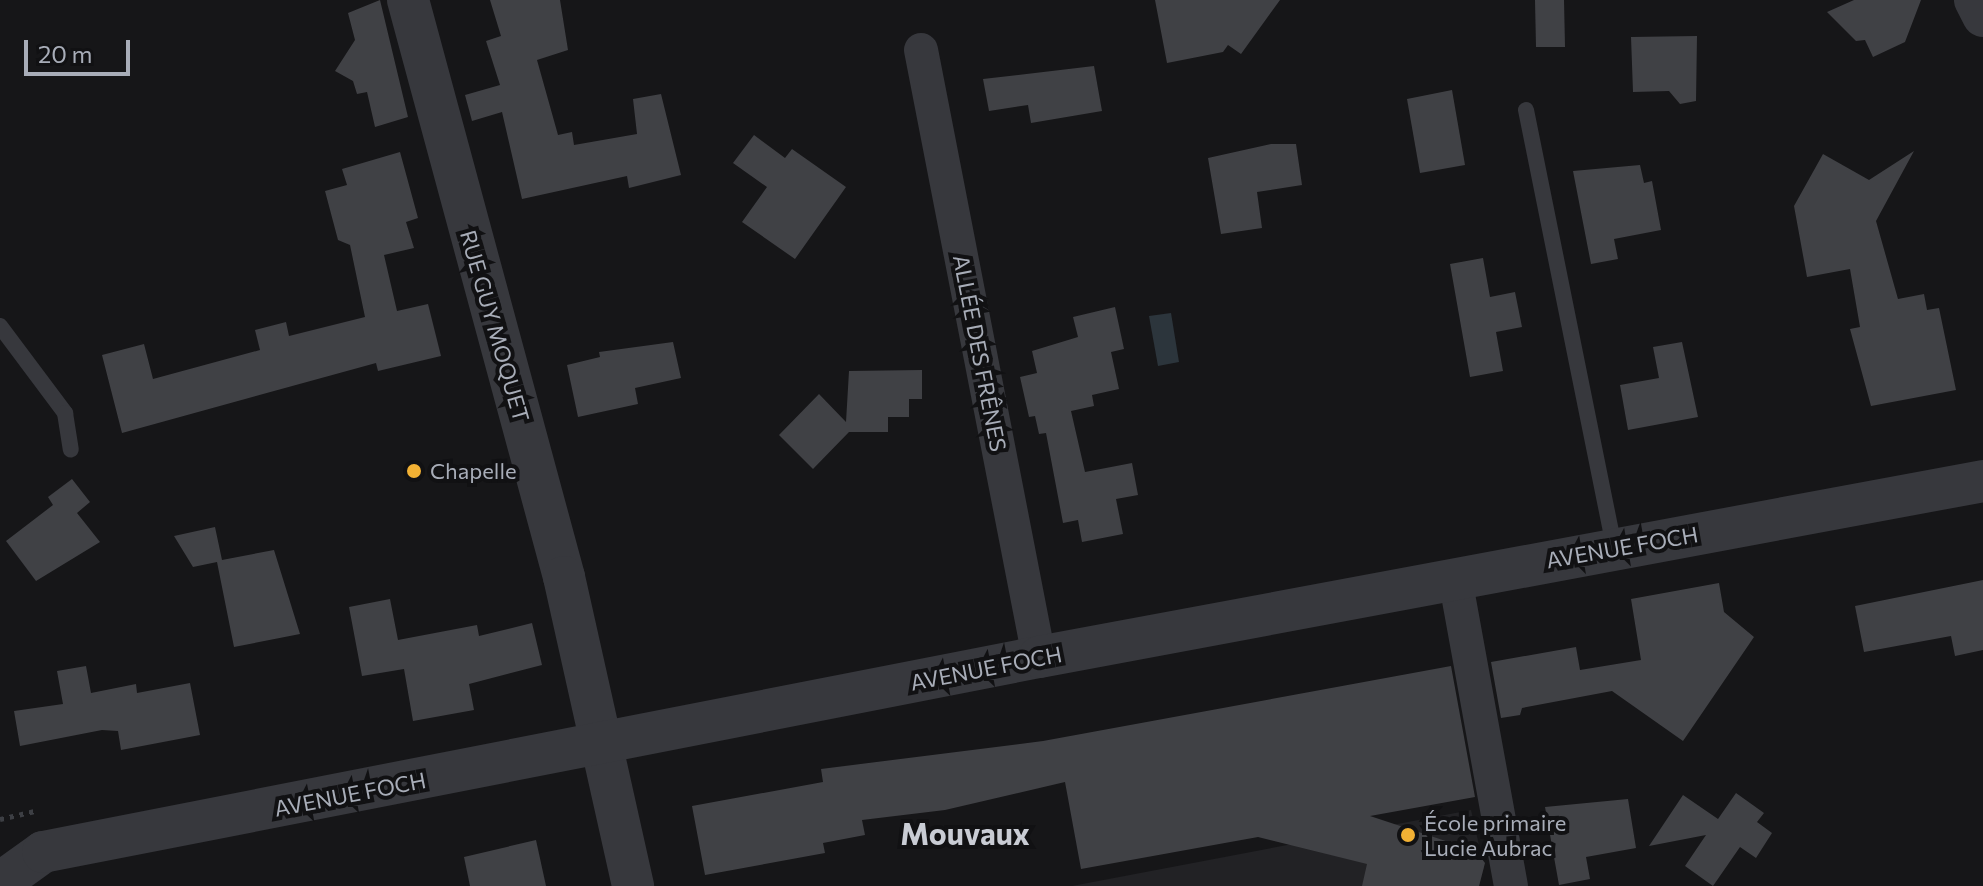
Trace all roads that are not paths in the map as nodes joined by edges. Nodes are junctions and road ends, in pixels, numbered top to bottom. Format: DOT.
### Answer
graph roads {
  1 [pos="408,0"];
  2 [pos="1975,0"];
  3 [pos="1983,16"];
  4 [pos="921,50"];
  5 [pos="1526,110"];
  6 [pos="0,326"];
  7 [pos="71,450"];
  8 [pos="1983,481"];
  9 [pos="1614,549"];
  10 [pos="1455,578"];
  11 [pos="1039,657"];
  12 [pos="600,745"];
  13 [pos="0,883"];
  14 [pos="633,886"];
  15 [pos="1511,886"];
  1 -- 12 [label="street, RUE GUY MOQUET"];
  2 -- 3 [label="street"];
  4 -- 11 [label="street, ALLÉE DES FRÊNES"];
  5 -- 9 [label="lane"];
  6 -- 7 [label="lane"];
  8 -- 9 [label="street, AVENUE FOCH"];
  9 -- 10 [label="street, AVENUE FOCH"];
  10 -- 11 [label="street, AVENUE FOCH"];
  10 -- 15 [label="street"];
  11 -- 12 [label="street, AVENUE FOCH"];
  12 -- 13 [label="street, AVENUE FOCH"];
  12 -- 14 [label="street, RUE GUY MOQUET"];
}
